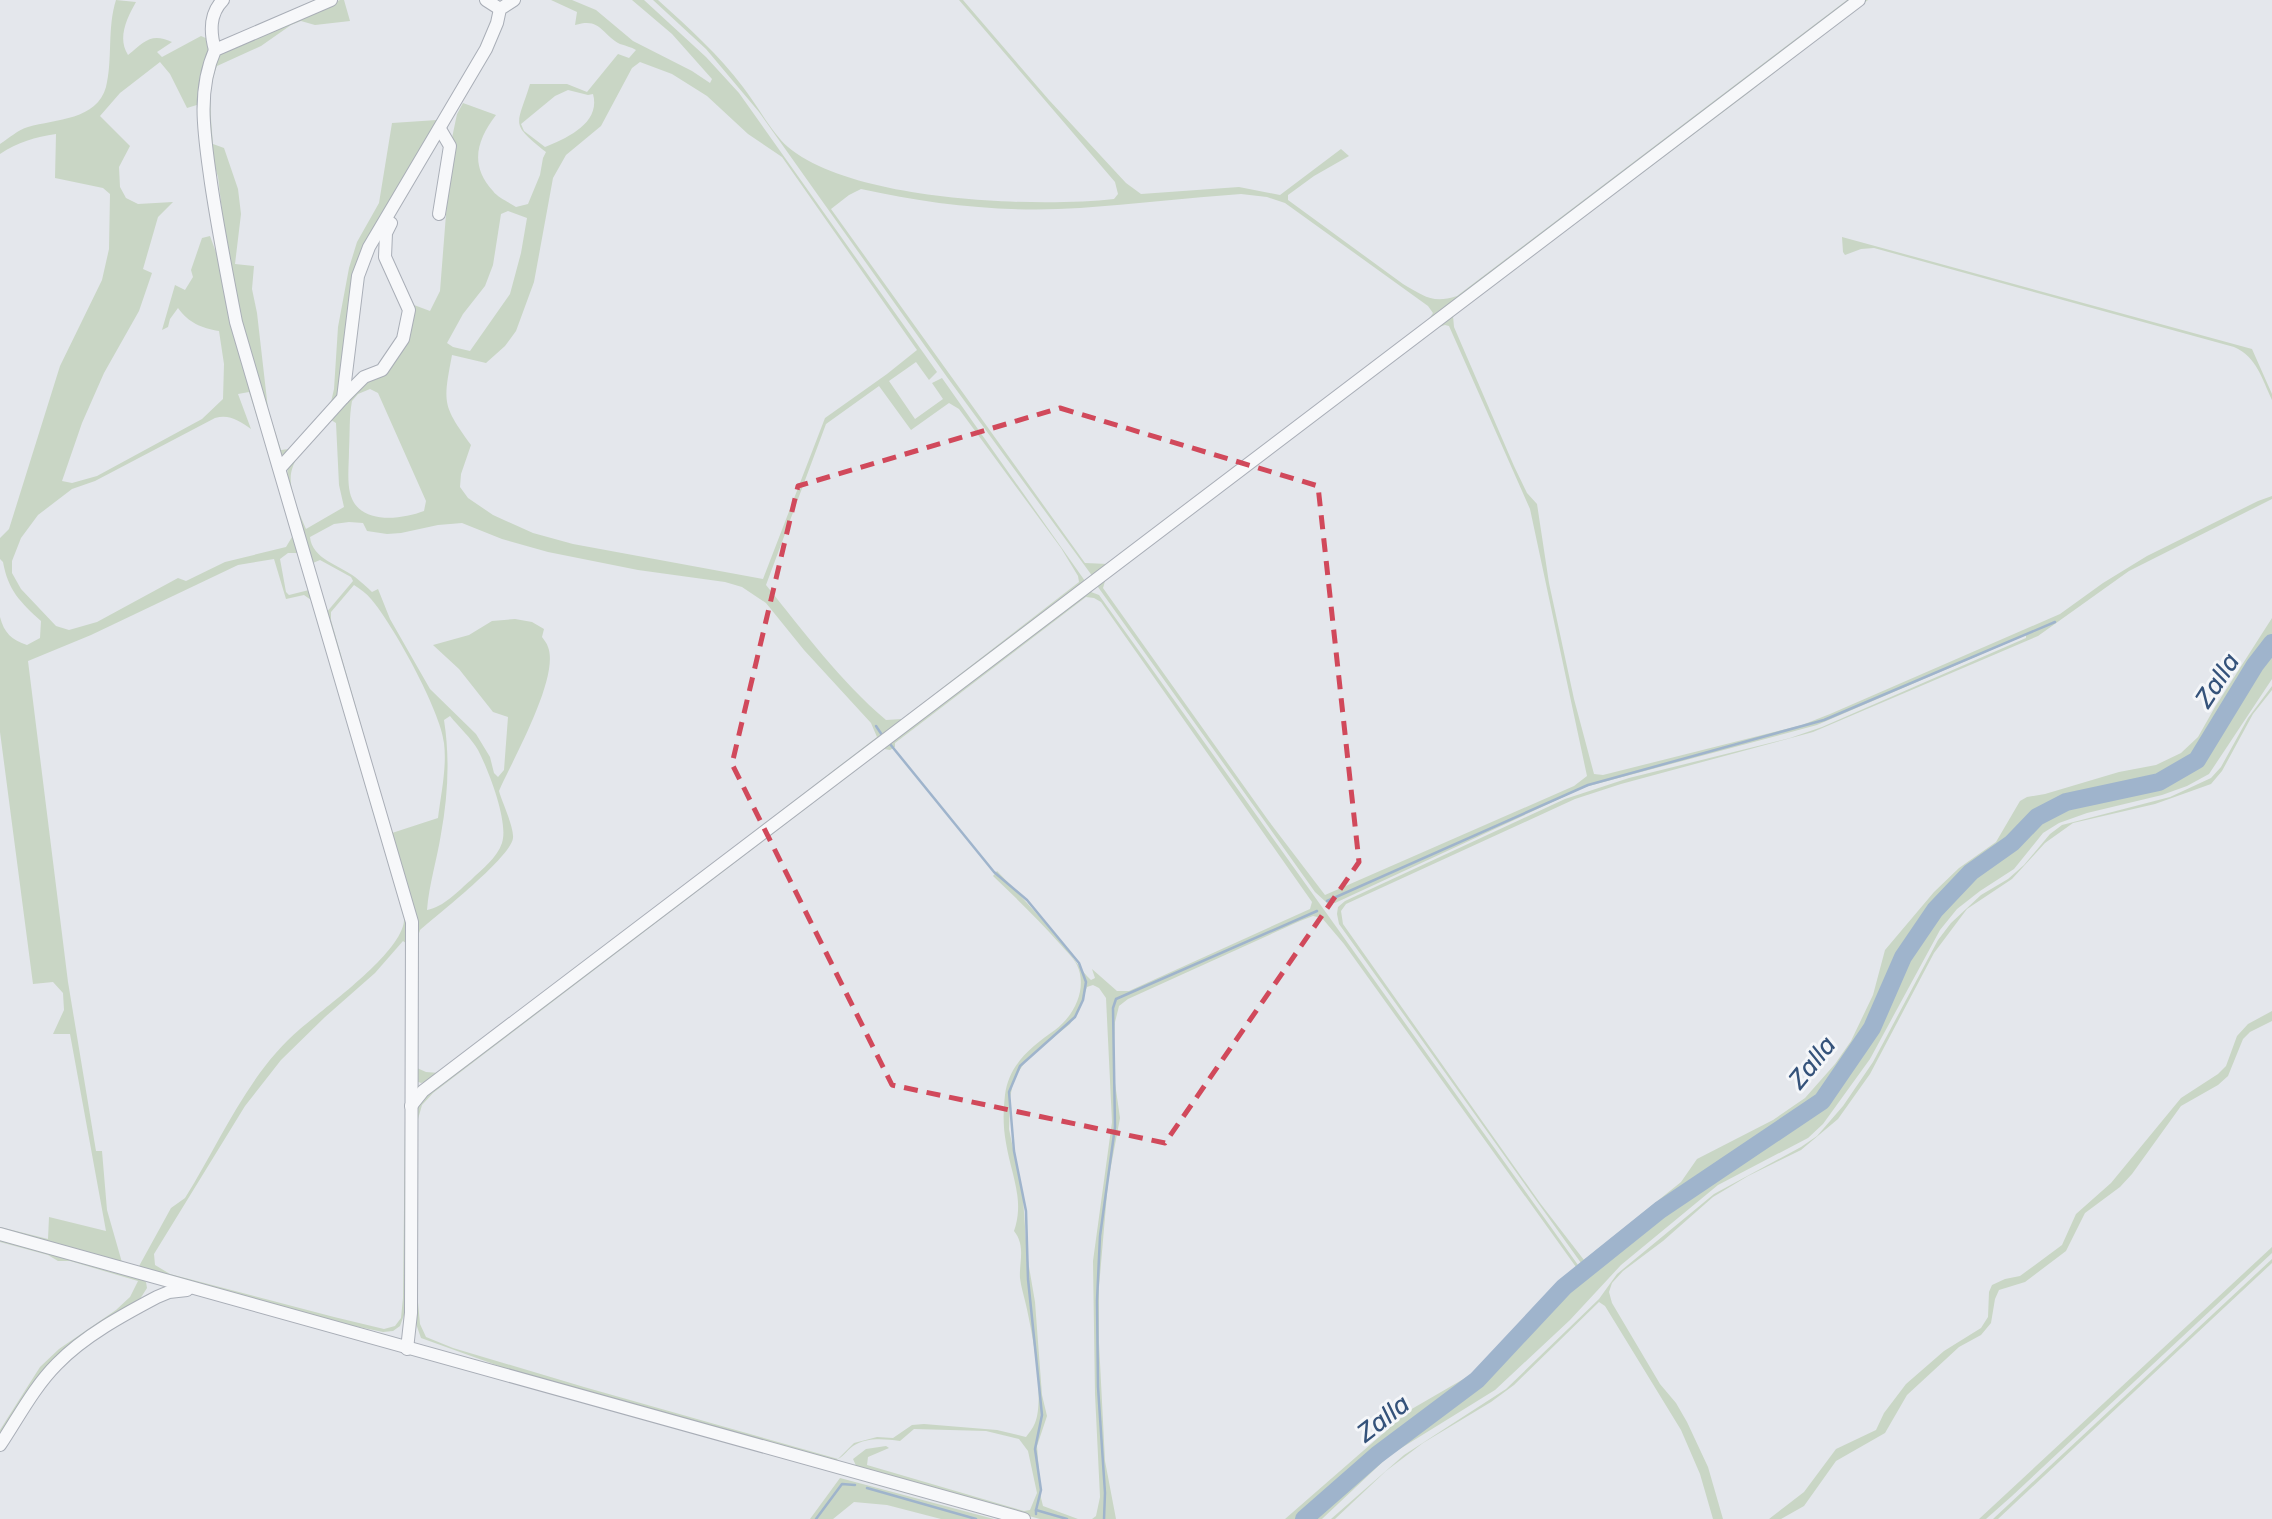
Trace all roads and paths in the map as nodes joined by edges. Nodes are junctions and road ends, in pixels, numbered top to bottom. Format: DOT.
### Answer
graph roads {
  1 [pos="223,0"];
  2 [pos="331,0"];
  3 [pos="486,0"];
  4 [pos="514,0"];
  5 [pos="1858,0"];
  6 [pos="500,9"];
  7 [pos="215,50"];
  8 [pos="440,129"];
  9 [pos="429,148"];
  10 [pos="439,214"];
  11 [pos="343,398"];
  12 [pos="281,468"];
  13 [pos="411,1106"];
  14 [pos="0,1234"];
  15 [pos="148,1275"];
  16 [pos="201,1291"];
  17 [pos="157,1297"];
  18 [pos="407,1349"];
  19 [pos="0,1445"];
  20 [pos="1024,1519"];
  1 -- 7 [label="street"];
  2 -- 7 [label="street"];
  3 -- 6 [label="street"];
  4 -- 6 [label="street"];
  5 -- 13 [label="street"];
  6 -- 8 [label="street"];
  7 -- 12 [label="street"];
  8 -- 9 [label="street"];
  8 -- 10 [label="street"];
  9 -- 11 [label="street"];
  9 -- 11 [label="street"];
  11 -- 12 [label="street"];
  12 -- 13 [label="street"];
  13 -- 18 [label="street"];
  14 -- 15 [label="street"];
  15 -- 16 [label="street"];
  15 -- 17 [label="street"];
  16 -- 17 [label="street"];
  16 -- 18 [label="street"];
  17 -- 19 [label="street"];
  18 -- 20 [label="street"];
}
